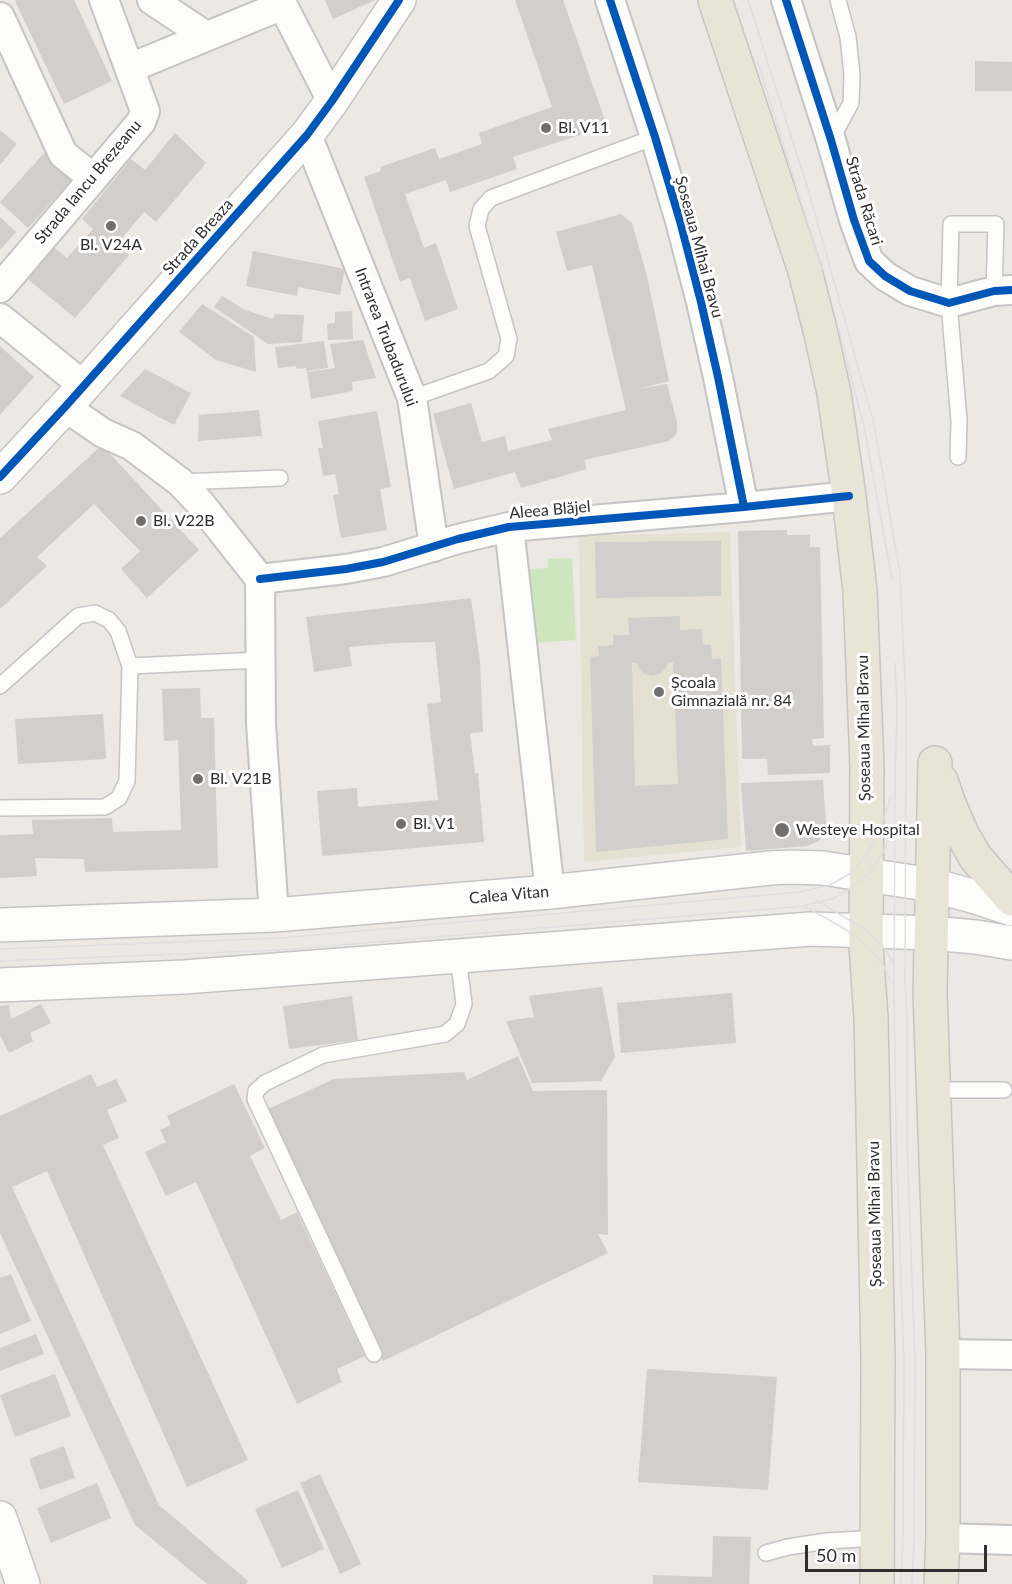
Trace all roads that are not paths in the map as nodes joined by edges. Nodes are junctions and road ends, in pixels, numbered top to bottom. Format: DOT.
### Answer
graph roads {
  1 [pos="104,0"];
  2 [pos="152,0"];
  3 [pos="399,0"];
  4 [pos="610,0"];
  5 [pos="715,0"];
  6 [pos="786,0"];
  7 [pos="838,0"];
  8 [pos="282,3"];
  9 [pos="0,17"];
  10 [pos="206,36"];
  11 [pos="130,68"];
  12 [pos="332,101"];
  13 [pos="307,135"];
  14 [pos="655,137"];
  15 [pos="831,140"];
  16 [pos="93,178"];
  17 [pos="0,288"];
  18 [pos="1003,290"];
  19 [pos="949,303"];
  20 [pos="0,318"];
  21 [pos="75,396"];
  22 [pos="412,398"];
  23 [pos="958,457"];
  24 [pos="0,477"];
  25 [pos="280,478"];
  26 [pos="180,482"];
  27 [pos="849,496"];
  28 [pos="744,507"];
  29 [pos="509,527"];
  30 [pos="434,548"];
  31 [pos="260,579"];
  32 [pos="260,660"];
  33 [pos="130,666"];
  34 [pos="0,686"];
  35 [pos="0,808"];
  36 [pos="867,875"];
  37 [pos="932,885"];
  38 [pos="550,892"];
  39 [pos="1012,899"];
  40 [pos="1012,909"];
  41 [pos="274,915"];
  42 [pos="0,926"];
  43 [pos="866,930"];
  44 [pos="931,933"];
  45 [pos="1012,943"];
  46 [pos="458,956"];
  47 [pos="0,984"];
  48 [pos="934,1090"];
  49 [pos="1004,1090"];
  50 [pos="374,1354"];
  51 [pos="943,1354"];
  52 [pos="1012,1355"];
  53 [pos="0,1518"];
  54 [pos="878,1538"];
  55 [pos="943,1538"];
  56 [pos="1012,1540"];
  57 [pos="766,1553"];
  58 [pos="23,1584"];
  59 [pos="877,1584"];
  60 [pos="941,1584"];
  1 -- 11 [label="street, Strada Iancu Brezeanu"];
  2 -- 10 [label="street"];
  3 -- 12 [label="main road, Strada Breaza"];
  4 -- 14 [label="street, Șoseaua Mihai Bravu"];
  5 -- 27 [label="main road, Șoseaua Mihai Bravu"];
  6 -- 15 [label="street, Strada Răcari"];
  7 -- 15 [label="lane"];
  8 -- 10 [label="street"];
  8 -- 12 [label="street"];
  9 -- 16 [label="street"];
  10 -- 11 [label="street"];
  11 -- 16 [label="street, Strada Iancu Brezeanu"];
  12 -- 13 [label="main road, Strada Breaza"];
  13 -- 21 [label="main road, Strada Breaza"];
  13 -- 22 [label="street, Intrarea Trubadurului"];
  14 -- 22 [label="lane"];
  14 -- 28 [label="street, Șoseaua Mihai Bravu"];
  15 -- 19 [label="street, Strada Răcari"];
  16 -- 17 [label="street, Strada Iancu Brezeanu"];
  18 -- 19 [label="street"];
  18 -- 19 [label="lane"];
  19 -- 23 [label="lane"];
  20 -- 21 [label="street"];
  21 -- 24 [label="main road, Strada Breaza"];
  21 -- 26 [label="street"];
  22 -- 30 [label="street, Intrarea Trubadurului"];
  25 -- 26 [label="lane"];
  26 -- 31 [label="street"];
  27 -- 28 [label="street, Aleea Blăjel"];
  27 -- 36 [label="main road, Șoseaua Mihai Bravu"];
  28 -- 29 [label="street, Aleea Blăjel"];
  29 -- 30 [label="street, Aleea Blăjel"];
  29 -- 38 [label="street, Aleea Blăjel"];
  30 -- 31 [label="street, Aleea Blăjel"];
  31 -- 32 [label="street"];
  32 -- 33 [label="lane"];
  32 -- 41 [label="street"];
  33 -- 34 [label="lane"];
  33 -- 35 [label="lane"];
  36 -- 37 [label="main road, Calea Vitan"];
  36 -- 38 [label="main road, Calea Vitan"];
  36 -- 43 [label="main road, Șoseaua Mihai Bravu"];
  37 -- 39 [label="main road"];
  37 -- 40 [label="main road, Calea Vitan"];
  37 -- 44 [label="main road"];
  38 -- 41 [label="main road, Calea Vitan"];
  41 -- 42 [label="main road, Calea Vitan"];
  43 -- 44 [label="main road"];
  43 -- 46 [label="main road"];
  43 -- 54 [label="main road, Șoseaua Mihai Bravu"];
  44 -- 45 [label="main road"];
  44 -- 48 [label="main road"];
  46 -- 47 [label="main road"];
  46 -- 50 [label="lane"];
  48 -- 49 [label="lane"];
  48 -- 51 [label="main road"];
  51 -- 52 [label="street"];
  51 -- 55 [label="main road"];
  53 -- 58 [label="main road"];
  54 -- 57 [label="lane"];
  54 -- 59 [label="main road, Șoseaua Mihai Bravu"];
  55 -- 56 [label="street"];
  55 -- 60 [label="main road"];
}
